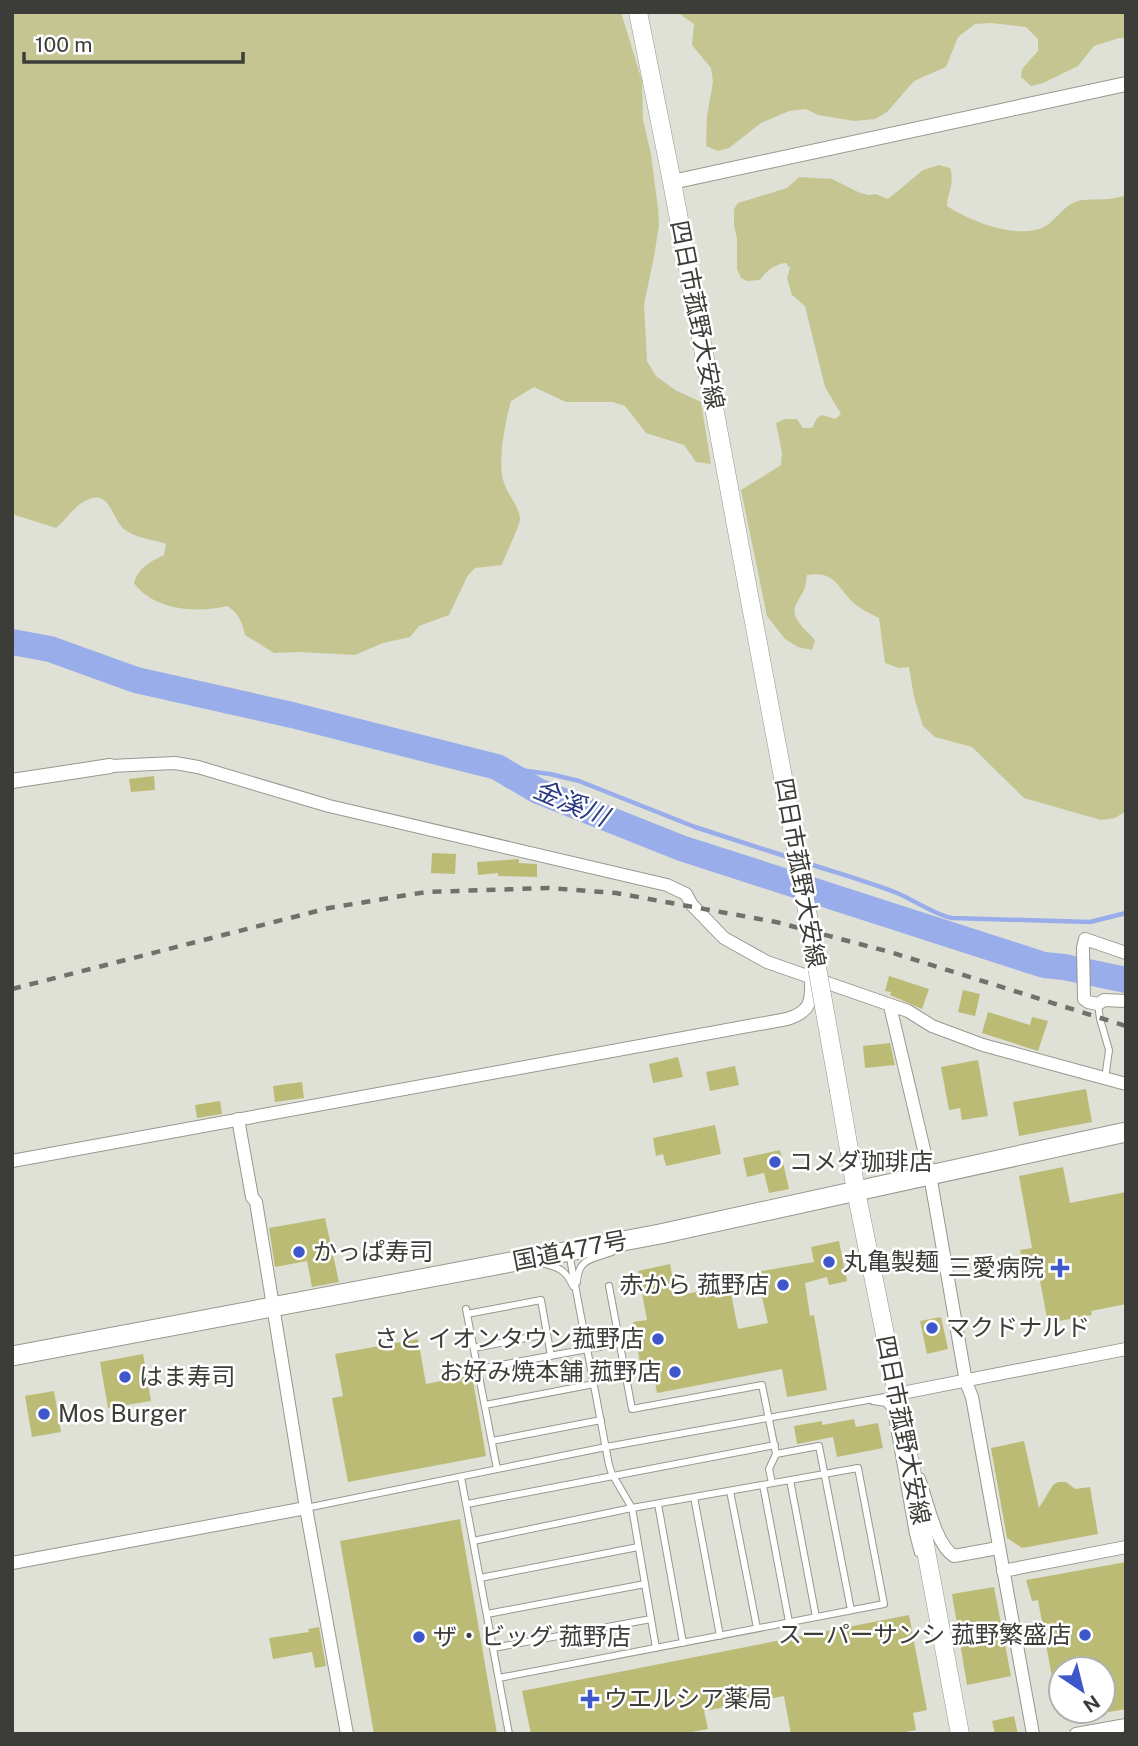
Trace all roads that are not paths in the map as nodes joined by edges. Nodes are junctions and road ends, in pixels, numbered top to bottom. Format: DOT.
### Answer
graph roads {
  1 [pos="638,12"];
  2 [pos="1126,84"];
  3 [pos="672,182"];
  4 [pos="110,766"];
  5 [pos="12,781"];
  6 [pos="1126,953"];
  7 [pos="811,979"];
  8 [pos="1126,1001"];
  9 [pos="1098,1004"];
  10 [pos="890,1006"];
  11 [pos="1105,1079"];
  12 [pos="1126,1084"];
  13 [pos="238,1119"];
  14 [pos="1126,1132"];
  15 [pos="12,1161"];
  16 [pos="930,1174"];
  17 [pos="856,1191"];
  18 [pos="660,1234"];
  19 [pos="569,1252"];
  20 [pos="505,1264"];
  21 [pos="609,1286"];
  22 [pos="578,1298"];
  23 [pos="274,1308"];
  24 [pos="547,1334"];
  25 [pos="620,1343"];
  26 [pos="474,1348"];
  27 [pos="1126,1349"];
  28 [pos="588,1350"];
  29 [pos="12,1356"];
  30 [pos="551,1356"];
  31 [pos="479,1369"];
  32 [pos="966,1382"];
  33 [pos="594,1384"];
  34 [pos="897,1394"];
  35 [pos="867,1400"];
  36 [pos="485,1405"];
  37 [pos="768,1418"];
  38 [pos="601,1420"];
  39 [pos="905,1435"];
  40 [pos="492,1441"];
  41 [pos="775,1445"];
  42 [pos="606,1447"];
  43 [pos="776,1454"];
  44 [pos="497,1469"];
  45 [pos="612,1474"];
  46 [pos="825,1474"];
  47 [pos="461,1477"];
  48 [pos="790,1480"];
  49 [pos="772,1483"];
  50 [pos="763,1485"];
  51 [pos="730,1491"];
  52 [pos="694,1497"];
  53 [pos="467,1504"];
  54 [pos="657,1504"];
  55 [pos="306,1508"];
  56 [pos="632,1508"];
  57 [pos="473,1541"];
  58 [pos="638,1547"];
  59 [pos="1126,1547"];
  60 [pos="998,1548"];
  61 [pos="12,1563"];
  62 [pos="1003,1571"];
  63 [pos="480,1578"];
  64 [pos="645,1584"];
  65 [pos="850,1610"];
  66 [pos="487,1614"];
  67 [pos="816,1617"];
  68 [pos="651,1619"];
  69 [pos="789,1622"];
  70 [pos="757,1628"];
  71 [pos="941,1633"];
  72 [pos="720,1636"];
  73 [pos="683,1643"];
  74 [pos="493,1648"];
  75 [pos="656,1648"];
  76 [pos="499,1678"];
  77 [pos="1126,1725"];
  78 [pos="347,1734"];
  79 [pos="509,1734"];
  80 [pos="960,1734"];
  81 [pos="1034,1734"];
  82 [pos="1076,1734"];
  1 -- 3 [label="main road, 四日市菰野大安線"];
  2 -- 3 [label="street"];
  3 -- 17 [label="main road, 四日市菰野大安線, bridge"];
  4 -- 5 [label="street"];
  4 -- 7 [label="street"];
  6 -- 9 [label="street"];
  7 -- 10 [label="street"];
  7 -- 13 [label="street"];
  8 -- 9 [label="street"];
  9 -- 11 [label="lane"];
  10 -- 11 [label="street"];
  10 -- 16 [label="street"];
  11 -- 12 [label="street"];
  13 -- 15 [label="street"];
  13 -- 23 [label="street"];
  14 -- 16 [label="highway, 国道477号"];
  16 -- 17 [label="highway, 国道477号"];
  16 -- 32 [label="street"];
  17 -- 18 [label="highway, 国道477号"];
  17 -- 34 [label="main road, 四日市菰野大安線"];
  18 -- 19 [label="highway, 国道477号"];
  18 -- 22 [label="lane"];
  19 -- 20 [label="highway, 国道477号"];
  19 -- 22 [label="lane"];
  20 -- 22 [label="lane"];
  20 -- 23 [label="highway, 国道477号"];
  21 -- 25 [label="lane"];
  22 -- 28 [label="lane"];
  23 -- 29 [label="highway, 国道477号"];
  23 -- 55 [label="street"];
  24 -- 26 [label="lane"];
  24 -- 26 [label="lane"];
  24 -- 30 [label="lane"];
  25 -- 28 [label="lane"];
  25 -- 37 [label="lane"];
  26 -- 31 [label="lane"];
  27 -- 32 [label="street"];
  28 -- 30 [label="lane"];
  28 -- 33 [label="lane"];
  30 -- 31 [label="lane"];
  31 -- 36 [label="lane"];
  32 -- 34 [label="street"];
  32 -- 60 [label="street"];
  33 -- 36 [label="lane"];
  33 -- 38 [label="lane"];
  34 -- 35 [label="lane"];
  34 -- 39 [label="main road, 四日市菰野大安線"];
  35 -- 37 [label="lane"];
  35 -- 71 [label="lane"];
  36 -- 40 [label="lane"];
  37 -- 41 [label="lane"];
  37 -- 42 [label="lane"];
  38 -- 40 [label="lane"];
  38 -- 42 [label="lane"];
  39 -- 60 [label="street"];
  39 -- 71 [label="main road, 四日市菰野大安線"];
  40 -- 44 [label="lane"];
  41 -- 43 [label="lane"];
  41 -- 45 [label="lane"];
  42 -- 44 [label="lane"];
  42 -- 45 [label="lane"];
  43 -- 46 [label="lane"];
  43 -- 49 [label="lane"];
  44 -- 47 [label="lane"];
  45 -- 53 [label="lane"];
  45 -- 56 [label="lane"];
  46 -- 48 [label="lane"];
  46 -- 65 [label="lane"];
  46 -- 65 [label="lane"];
  47 -- 53 [label="lane"];
  47 -- 55 [label="lane"];
  48 -- 49 [label="lane"];
  48 -- 67 [label="lane"];
  49 -- 50 [label="lane"];
  50 -- 51 [label="lane"];
  50 -- 69 [label="lane"];
  51 -- 52 [label="lane"];
  51 -- 70 [label="lane"];
  52 -- 54 [label="lane"];
  52 -- 72 [label="lane"];
  53 -- 57 [label="lane"];
  54 -- 56 [label="lane"];
  54 -- 73 [label="lane"];
  55 -- 61 [label="street"];
  55 -- 78 [label="street"];
  56 -- 57 [label="lane"];
  56 -- 58 [label="lane"];
  57 -- 63 [label="lane"];
  58 -- 63 [label="lane"];
  58 -- 64 [label="lane"];
  59 -- 62 [label="street"];
  60 -- 62 [label="street"];
  62 -- 81 [label="street"];
  63 -- 66 [label="lane"];
  64 -- 66 [label="lane"];
  64 -- 68 [label="lane"];
  65 -- 67 [label="lane"];
  66 -- 74 [label="lane"];
  67 -- 69 [label="lane"];
  68 -- 74 [label="lane"];
  68 -- 75 [label="lane"];
  69 -- 70 [label="lane"];
  70 -- 72 [label="lane"];
  71 -- 80 [label="main road, 四日市菰野大安線"];
  72 -- 73 [label="lane"];
  73 -- 75 [label="lane"];
  74 -- 76 [label="lane"];
  75 -- 76 [label="lane"];
  76 -- 79 [label="lane"];
  77 -- 82 [label="street"];
}
